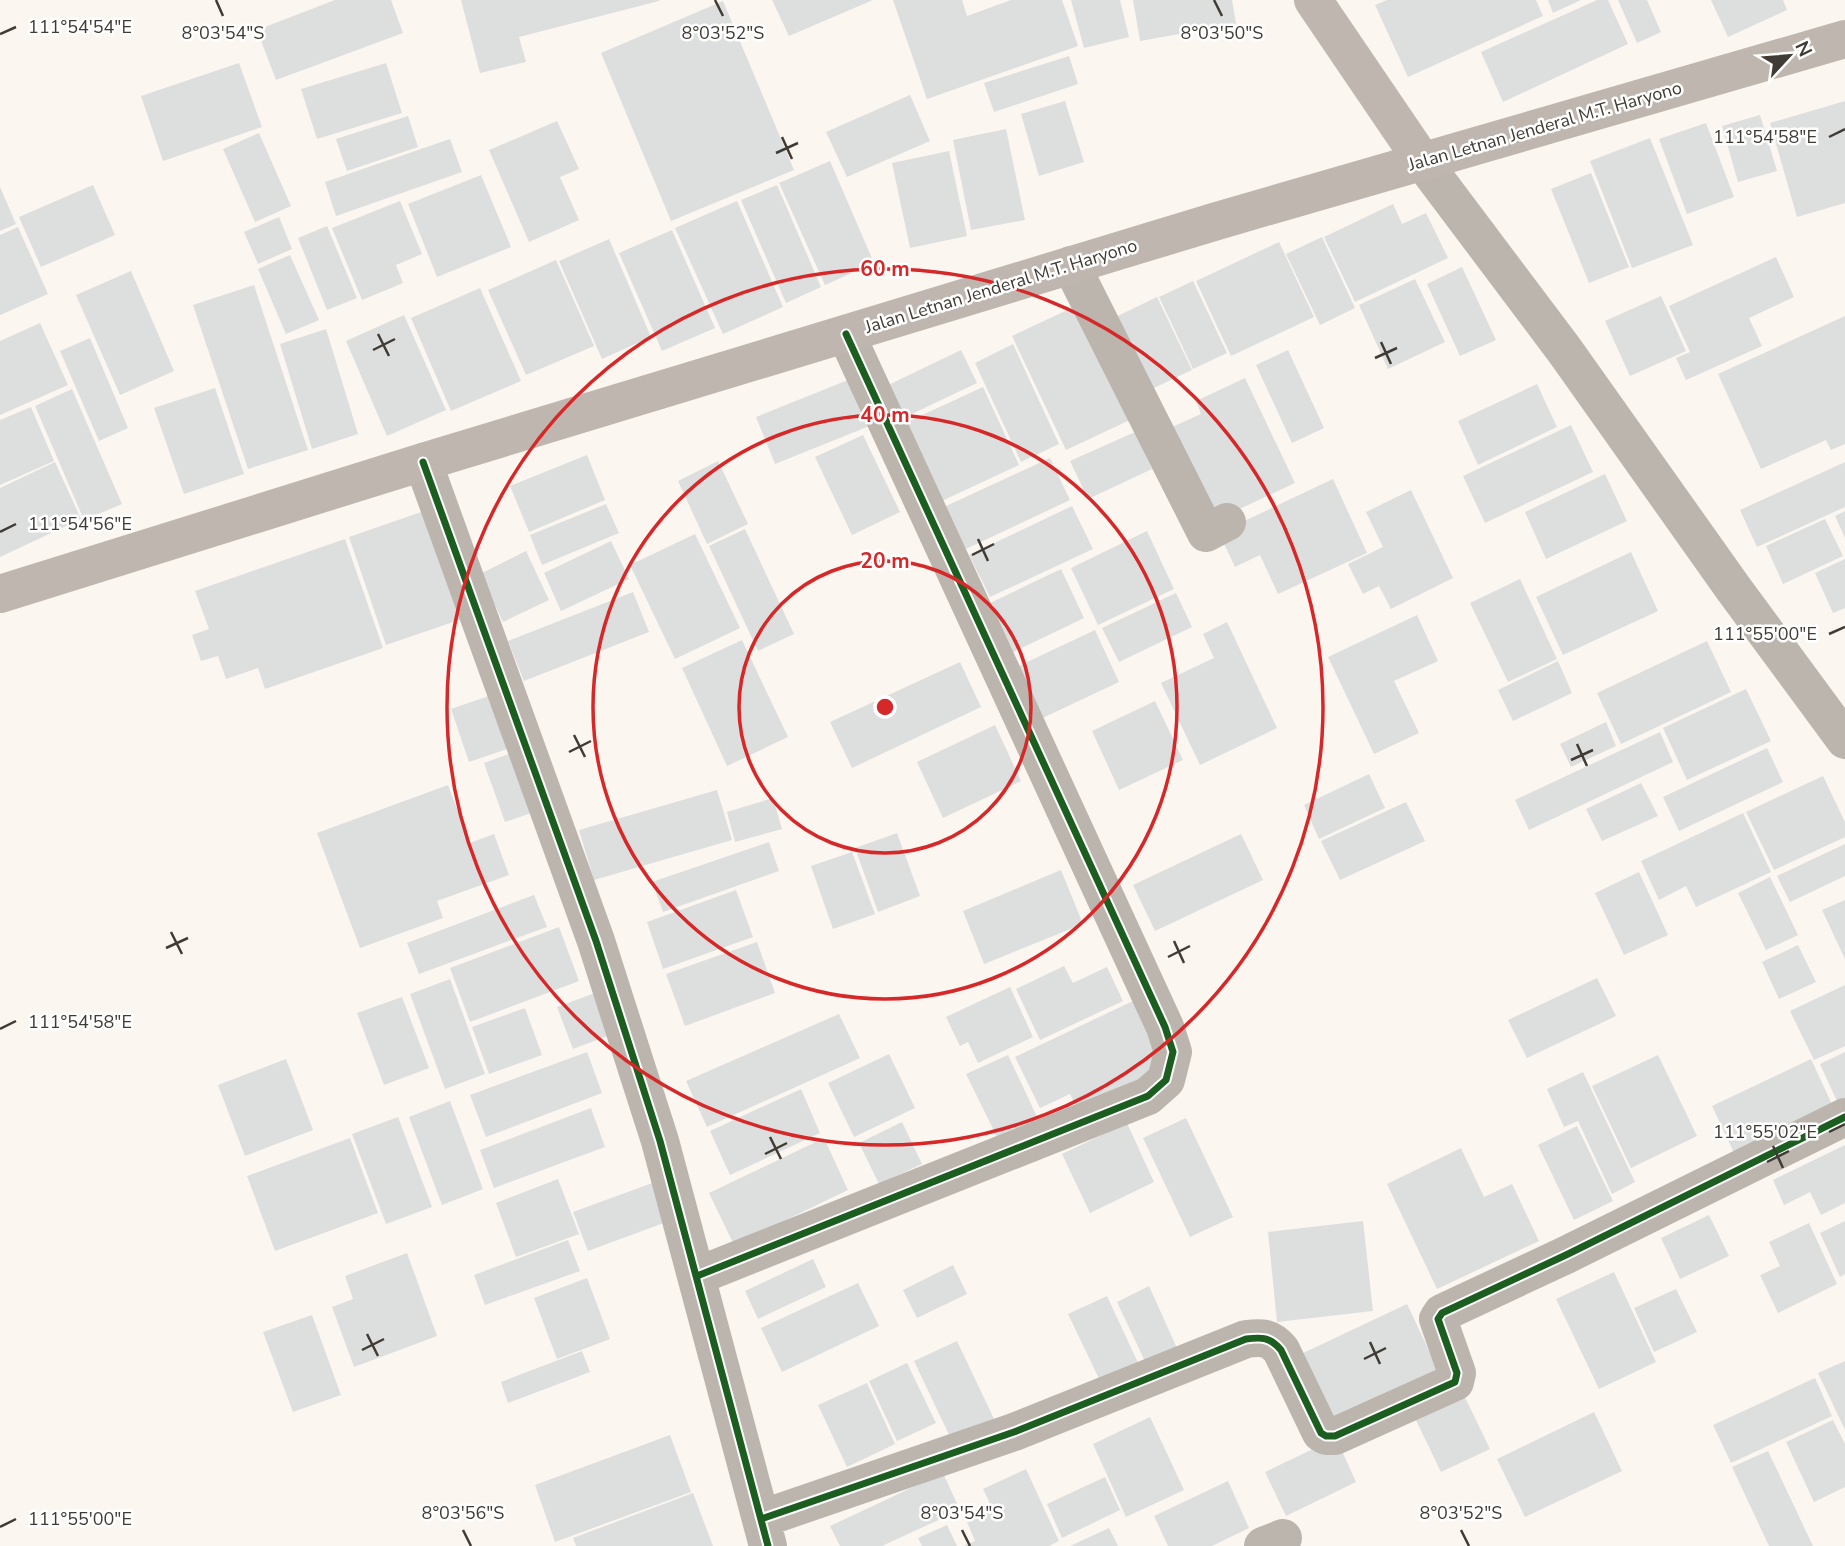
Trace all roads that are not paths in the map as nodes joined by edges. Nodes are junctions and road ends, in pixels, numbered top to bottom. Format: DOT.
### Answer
graph roads {
  1 [pos="1313,0"];
  2 [pos="1845,39"];
  3 [pos="1423,162"];
  4 [pos="1071,265"];
  5 [pos="846,334"];
  6 [pos="423,462"];
  7 [pos="1227,522"];
  8 [pos="0,594"];
  9 [pos="1845,740"];
  10 [pos="1845,1117"];
  11 [pos="697,1276"];
  12 [pos="764,1532"];
  1 -- 3 [label="main road"];
  2 -- 3 [label="main road, Jalan Letnan Jenderal M.T. Haryono"];
  3 -- 4 [label="main road, Jalan Letnan Jenderal M.T. Haryono"];
  3 -- 9 [label="street"];
  4 -- 5 [label="main road, Jalan Letnan Jenderal M.T. Haryono"];
  4 -- 7 [label="street"];
  5 -- 6 [label="main road, Jalan Letnan Jenderal M.T. Haryono"];
  5 -- 11 [label="street"];
  6 -- 8 [label="main road, Jalan Letnan Jenderal M.T. Haryono"];
  6 -- 11 [label="street"];
  10 -- 12 [label="street"];
  11 -- 12 [label="street"];
}
